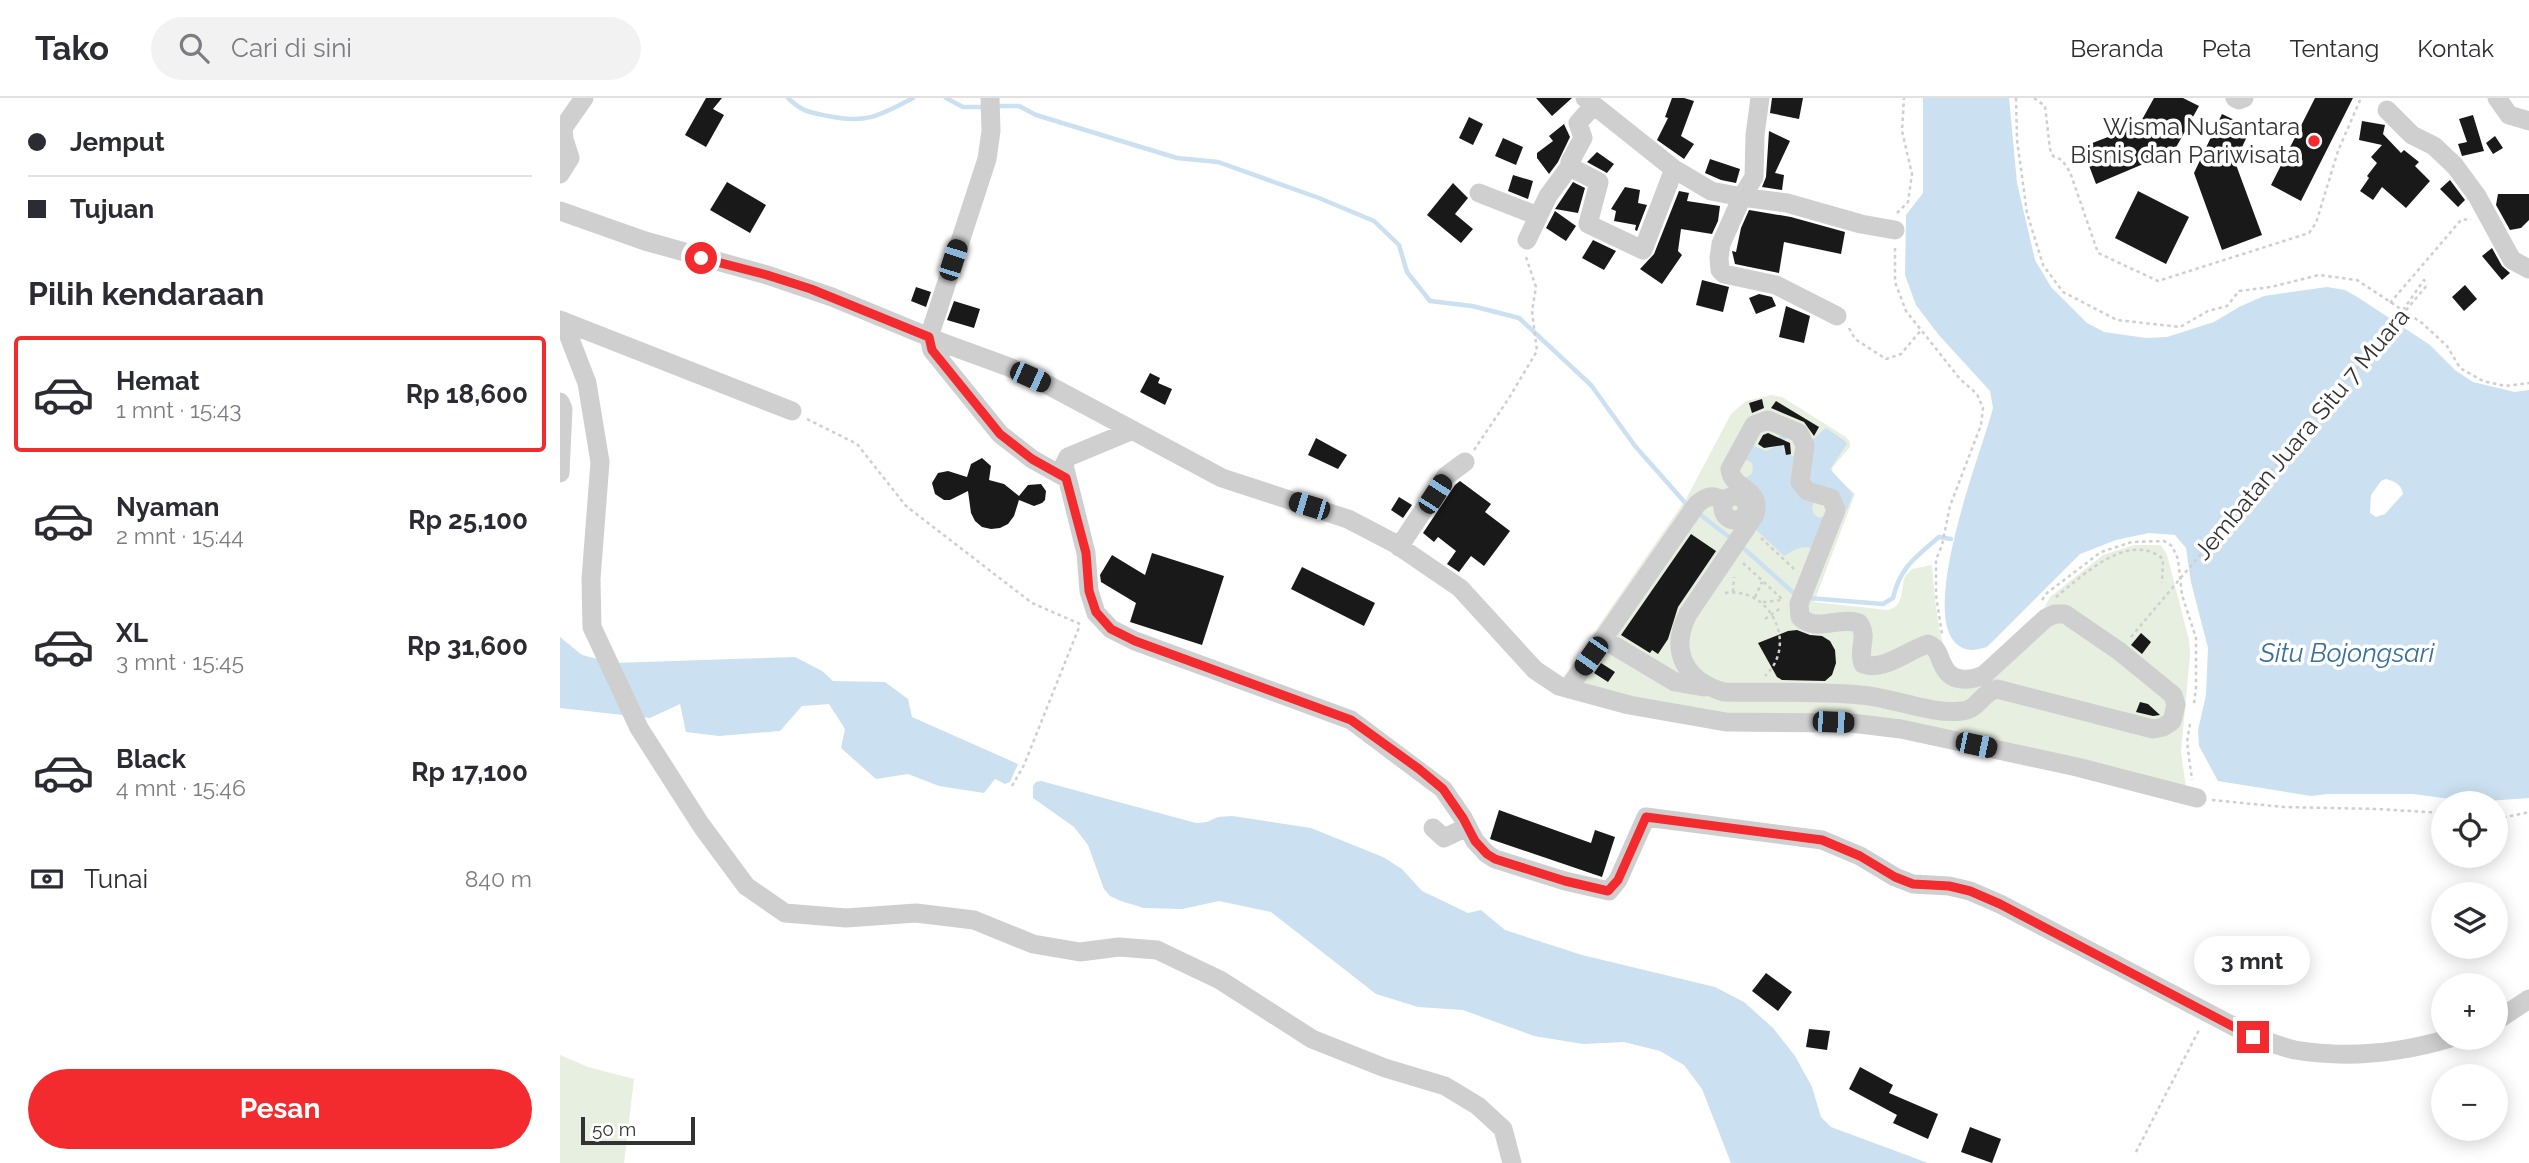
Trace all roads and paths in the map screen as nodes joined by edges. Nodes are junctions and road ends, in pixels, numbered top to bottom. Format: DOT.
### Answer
graph roads {
  1 [pos="584,98"];
  2 [pos="1760,98"];
  3 [pos="1904,98"];
  4 [pos="2016,98"];
  5 [pos="2034,98"];
  6 [pos="2235,98"];
  7 [pos="2244,98"];
  8 [pos="2361,98"];
  9 [pos="2497,98"];
  10 [pos="1598,103"];
  11 [pos="990,106"];
  12 [pos="2387,110"];
  13 [pos="2529,121"];
  14 [pos="1570,166"];
  15 [pos="1674,169"];
  16 [pos="560,174"];
  17 [pos="1479,193"];
  18 [pos="1744,194"];
  19 [pos="561,209"];
  20 [pos="1538,216"];
  21 [pos="2473,219"];
  22 [pos="1895,230"];
  23 [pos="1527,240"];
  24 [pos="2529,270"];
  25 [pos="2390,304"];
  26 [pos="2402,310"];
  27 [pos="1837,316"];
  28 [pos="562,321"];
  29 [pos="1922,329"];
  30 [pos="929,337"];
  31 [pos="2529,383"];
  32 [pos="560,402"];
  33 [pos="792,411"];
  34 [pos="1133,430"];
  35 [pos="1465,462"];
  36 [pos="560,473"];
  37 [pos="1066,478"];
  38 [pos="1725,501"];
  39 [pos="1738,541"];
  40 [pos="1942,545"];
  41 [pos="1399,547"];
  42 [pos="1763,580"];
  43 [pos="2162,583"];
  44 [pos="1800,592"];
  45 [pos="1724,593"];
  46 [pos="1755,597"];
  47 [pos="1763,602"];
  48 [pos="1773,614"];
  49 [pos="2055,614"];
  50 [pos="1765,619"];
  51 [pos="1603,639"];
  52 [pos="2119,651"];
  53 [pos="1705,687"];
  54 [pos="1568,689"];
  55 [pos="1740,692"];
  56 [pos="1012,786"];
  57 [pos="2197,798"];
  58 [pos="2431,812"];
  59 [pos="2529,812"];
  60 [pos="2508,817"];
  61 [pos="1468,827"];
  62 [pos="1433,828"];
  63 [pos="2529,999"];
  64 [pos="2208,1013"];
  65 [pos="2508,1013"];
  66 [pos="2431,1043"];
  67 [pos="2136,1152"];
  68 [pos="1512,1163"];
  1 -- 16 [label="street"];
  2 -- 18 [label="street"];
  3 -- 22 [label="path"];
  4 -- 25 [label="path"];
  5 -- 8 [label="path"];
  6 -- 7 [label="street"];
  9 -- 13 [label="street"];
  10 -- 14 [label="street"];
  10 -- 15 [label="street"];
  11 -- 30 [label="street"];
  12 -- 24 [label="street"];
  14 -- 15 [label="street"];
  14 -- 20 [label="street"];
  15 -- 18 [label="street"];
  17 -- 20 [label="street"];
  18 -- 22 [label="street"];
  18 -- 27 [label="street"];
  19 -- 30 [label="street"];
  20 -- 23 [label="street"];
  21 -- 25 [label="path"];
  22 -- 29 [label="path"];
  23 -- 35 [label="path"];
  25 -- 26 [label="path"];
  26 -- 31 [label="path"];
  26 -- 52 [label="path, Jembatan Juara Situ 7 Muara"];
  27 -- 29 [label="path"];
  28 -- 33 [label="street"];
  28 -- 68 [label="street"];
  29 -- 40 [label="path"];
  30 -- 34 [label="street"];
  30 -- 37 [label="street"];
  32 -- 36 [label="street"];
  33 -- 56 [label="path"];
  34 -- 37 [label="street"];
  34 -- 41 [label="street"];
  35 -- 41 [label="street"];
  37 -- 61 [label="street"];
  38 -- 51 [label="street"];
  39 -- 42 [label="path"];
  39 -- 44 [label="path"];
  39 -- 44 [label="street"];
  39 -- 53 [label="street"];
  41 -- 54 [label="street"];
  42 -- 44 [label="path"];
  42 -- 46 [label="path"];
  43 -- 49 [label="path"];
  44 -- 47 [label="path"];
  44 -- 48 [label="path"];
  44 -- 49 [label="street"];
  45 -- 46 [label="path"];
  46 -- 47 [label="path"];
  47 -- 48 [label="path"];
  48 -- 50 [label="path"];
  48 -- 55 [label="path"];
  49 -- 52 [label="street"];
  51 -- 53 [label="street"];
  51 -- 54 [label="street"];
  52 -- 55 [label="street"];
  53 -- 55 [label="street"];
  54 -- 57 [label="street"];
  57 -- 58 [label="path"];
  59 -- 60 [label="path"];
  61 -- 62 [label="street"];
  61 -- 64 [label="street"];
  63 -- 65 [label="street"];
  64 -- 66 [label="street"];
  64 -- 67 [label="path"];
}
